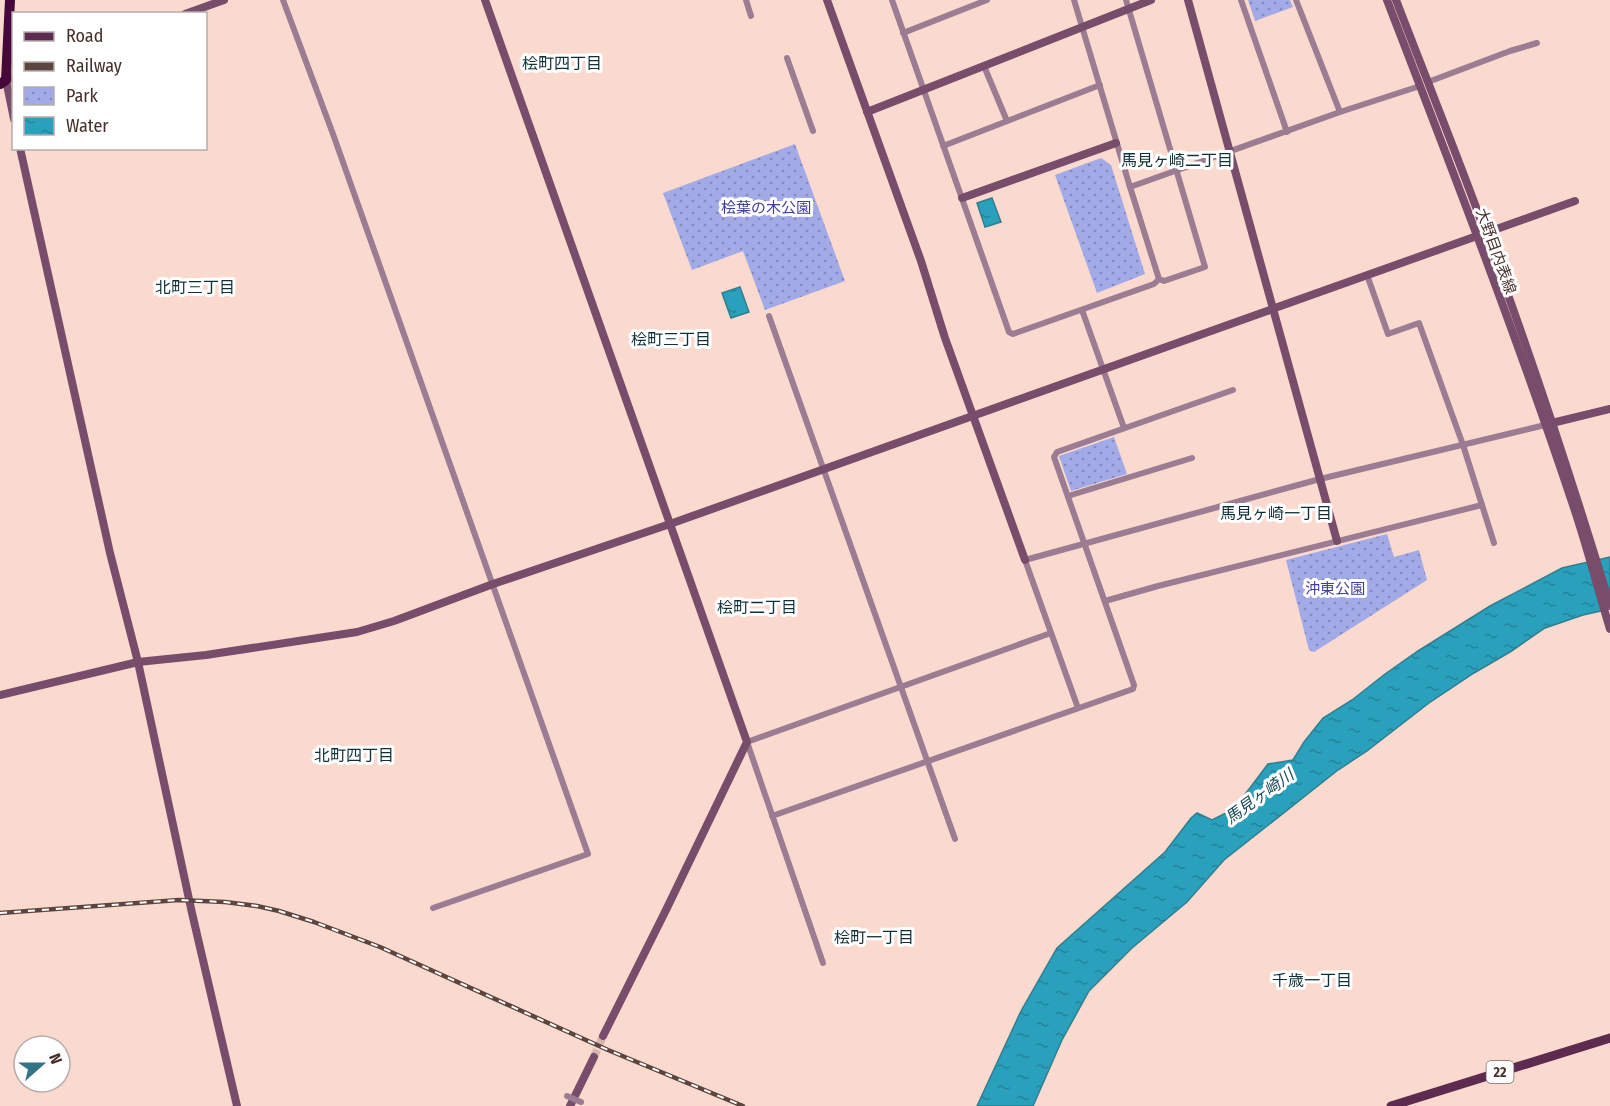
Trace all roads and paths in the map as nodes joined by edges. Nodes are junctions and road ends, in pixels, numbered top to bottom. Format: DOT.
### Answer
graph roads {
  1 [pos="10,0"];
  2 [pos="224,0"];
  3 [pos="283,0"];
  4 [pos="485,0"];
  5 [pos="746,0"];
  6 [pos="827,0"];
  7 [pos="892,0"];
  8 [pos="987,0"];
  9 [pos="1074,0"];
  10 [pos="1151,0"];
  11 [pos="1188,0"];
  12 [pos="1241,0"];
  13 [pos="1296,0"];
  14 [pos="1387,0"];
  15 [pos="1396,0"];
  16 [pos="1128,4"];
  17 [pos="191,12"];
  18 [pos="751,16"];
  19 [pos="1083,26"];
  20 [pos="903,33"];
  21 [pos="1537,43"];
  22 [pos="787,58"];
  23 [pos="984,66"];
  24 [pos="6,81"];
  25 [pos="1424,84"];
  26 [pos="1100,85"];
  27 [pos="923,90"];
  28 [pos="12,110"];
  29 [pos="867,112"];
  30 [pos="1340,112"];
  31 [pos="1007,121"];
  32 [pos="813,131"];
  33 [pos="1287,132"];
  34 [pos="1116,142"];
  35 [pos="943,146"];
  36 [pos="20,150"];
  37 [pos="1230,152"];
  38 [pos="1177,170"];
  39 [pos="1130,187"];
  40 [pos="962,198"];
  41 [pos="1575,201"];
  42 [pos="1486,233"];
  43 [pos="1477,237"];
  44 [pos="1367,275"];
  45 [pos="1159,279"];
  46 [pos="1273,309"];
  47 [pos="1083,310"];
  48 [pos="769,316"];
  49 [pos="1103,369"];
  50 [pos="1233,390"];
  51 [pos="1610,409"];
  52 [pos="973,416"];
  53 [pos="1549,424"];
  54 [pos="1124,428"];
  55 [pos="1463,445"];
  56 [pos="1192,458"];
  57 [pos="824,469"];
  58 [pos="1320,479"];
  59 [pos="1068,496"];
  60 [pos="1482,505"];
  61 [pos="1578,511"];
  62 [pos="670,524"];
  63 [pos="1336,541"];
  64 [pos="1084,543"];
  65 [pos="1494,543"];
  66 [pos="1025,560"];
  67 [pos="493,584"];
  68 [pos="1105,601"];
  69 [pos="1610,605"];
  70 [pos="1610,629"];
  71 [pos="1051,633"];
  72 [pos="138,662"];
  73 [pos="902,687"];
  74 [pos="0,695"];
  75 [pos="1078,708"];
  76 [pos="747,742"];
  77 [pos="928,761"];
  78 [pos="772,816"];
  79 [pos="955,839"];
  80 [pos="433,908"];
  81 [pos="823,963"];
  82 [pos="603,1036"];
  83 [pos="1610,1038"];
  84 [pos="594,1057"];
  85 [pos="567,1096"];
  86 [pos="580,1102"];
  87 [pos="237,1106"];
  88 [pos="570,1106"];
  89 [pos="1391,1106"];
  1 -- 24 [label="highway"];
  2 -- 17 [label="street"];
  3 -- 67 [label="street"];
  4 -- 62 [label="street"];
  5 -- 18 [label="street"];
  6 -- 29 [label="street"];
  7 -- 20 [label="street"];
  8 -- 20 [label="street"];
  9 -- 19 [label="street"];
  10 -- 16 [label="street"];
  11 -- 37 [label="street"];
  12 -- 33 [label="street"];
  13 -- 30 [label="street"];
  14 -- 25 [label="street, 大野目内表線"];
  15 -- 25 [label="street, 大野目内表線"];
  16 -- 19 [label="street"];
  16 -- 38 [label="street"];
  19 -- 23 [label="street"];
  19 -- 26 [label="street"];
  20 -- 27 [label="street"];
  21 -- 25 [label="street"];
  22 -- 32 [label="street"];
  23 -- 27 [label="street"];
  23 -- 31 [label="street"];
  24 -- 28 [label="street"];
  25 -- 30 [label="street"];
  25 -- 42 [label="street, 大野目内表線"];
  25 -- 43 [label="street, 大野目内表線"];
  26 -- 31 [label="street"];
  26 -- 34 [label="street"];
  27 -- 29 [label="street"];
  27 -- 35 [label="street"];
  29 -- 52 [label="street"];
  30 -- 33 [label="street"];
  31 -- 35 [label="street"];
  33 -- 37 [label="street"];
  34 -- 39 [label="street"];
  34 -- 40 [label="street"];
  35 -- 40 [label="street"];
  36 -- 72 [label="street"];
  37 -- 38 [label="street"];
  37 -- 46 [label="street"];
  38 -- 39 [label="street"];
  38 -- 45 [label="street"];
  39 -- 45 [label="street"];
  40 -- 47 [label="street"];
  41 -- 42 [label="street"];
  42 -- 43 [label="street"];
  42 -- 53 [label="street, 大野目内表線"];
  43 -- 44 [label="street"];
  43 -- 53 [label="street, 大野目内表線"];
  44 -- 46 [label="street"];
  44 -- 55 [label="street"];
  45 -- 47 [label="street"];
  46 -- 49 [label="street"];
  46 -- 58 [label="street"];
  47 -- 49 [label="street"];
  48 -- 57 [label="street"];
  49 -- 52 [label="street"];
  49 -- 54 [label="street"];
  50 -- 54 [label="street"];
  51 -- 53 [label="street"];
  52 -- 57 [label="street"];
  52 -- 66 [label="street"];
  53 -- 55 [label="street"];
  53 -- 61 [label="street, 大野目内表線"];
  54 -- 59 [label="street"];
  55 -- 58 [label="street"];
  55 -- 60 [label="street"];
  56 -- 59 [label="street"];
  57 -- 62 [label="street"];
  57 -- 73 [label="street"];
  58 -- 63 [label="street"];
  58 -- 64 [label="street"];
  59 -- 64 [label="street"];
  60 -- 63 [label="street"];
  60 -- 65 [label="street"];
  61 -- 69 [label="street"];
  61 -- 70 [label="street"];
  62 -- 67 [label="street"];
  62 -- 76 [label="street"];
  63 -- 68 [label="street"];
  64 -- 66 [label="street"];
  64 -- 68 [label="street"];
  66 -- 71 [label="street"];
  67 -- 72 [label="street"];
  67 -- 80 [label="street"];
  68 -- 75 [label="street"];
  71 -- 73 [label="street"];
  71 -- 75 [label="street"];
  72 -- 74 [label="street"];
  72 -- 87 [label="street"];
  73 -- 76 [label="street"];
  73 -- 77 [label="street"];
  75 -- 77 [label="street"];
  76 -- 78 [label="street"];
  76 -- 82 [label="street"];
  77 -- 78 [label="street"];
  77 -- 79 [label="street"];
  78 -- 81 [label="street"];
  83 -- 89 [label="main road, 22"];
  84 -- 88 [label="street"];
  85 -- 86 [label="street, bridge"];
}
